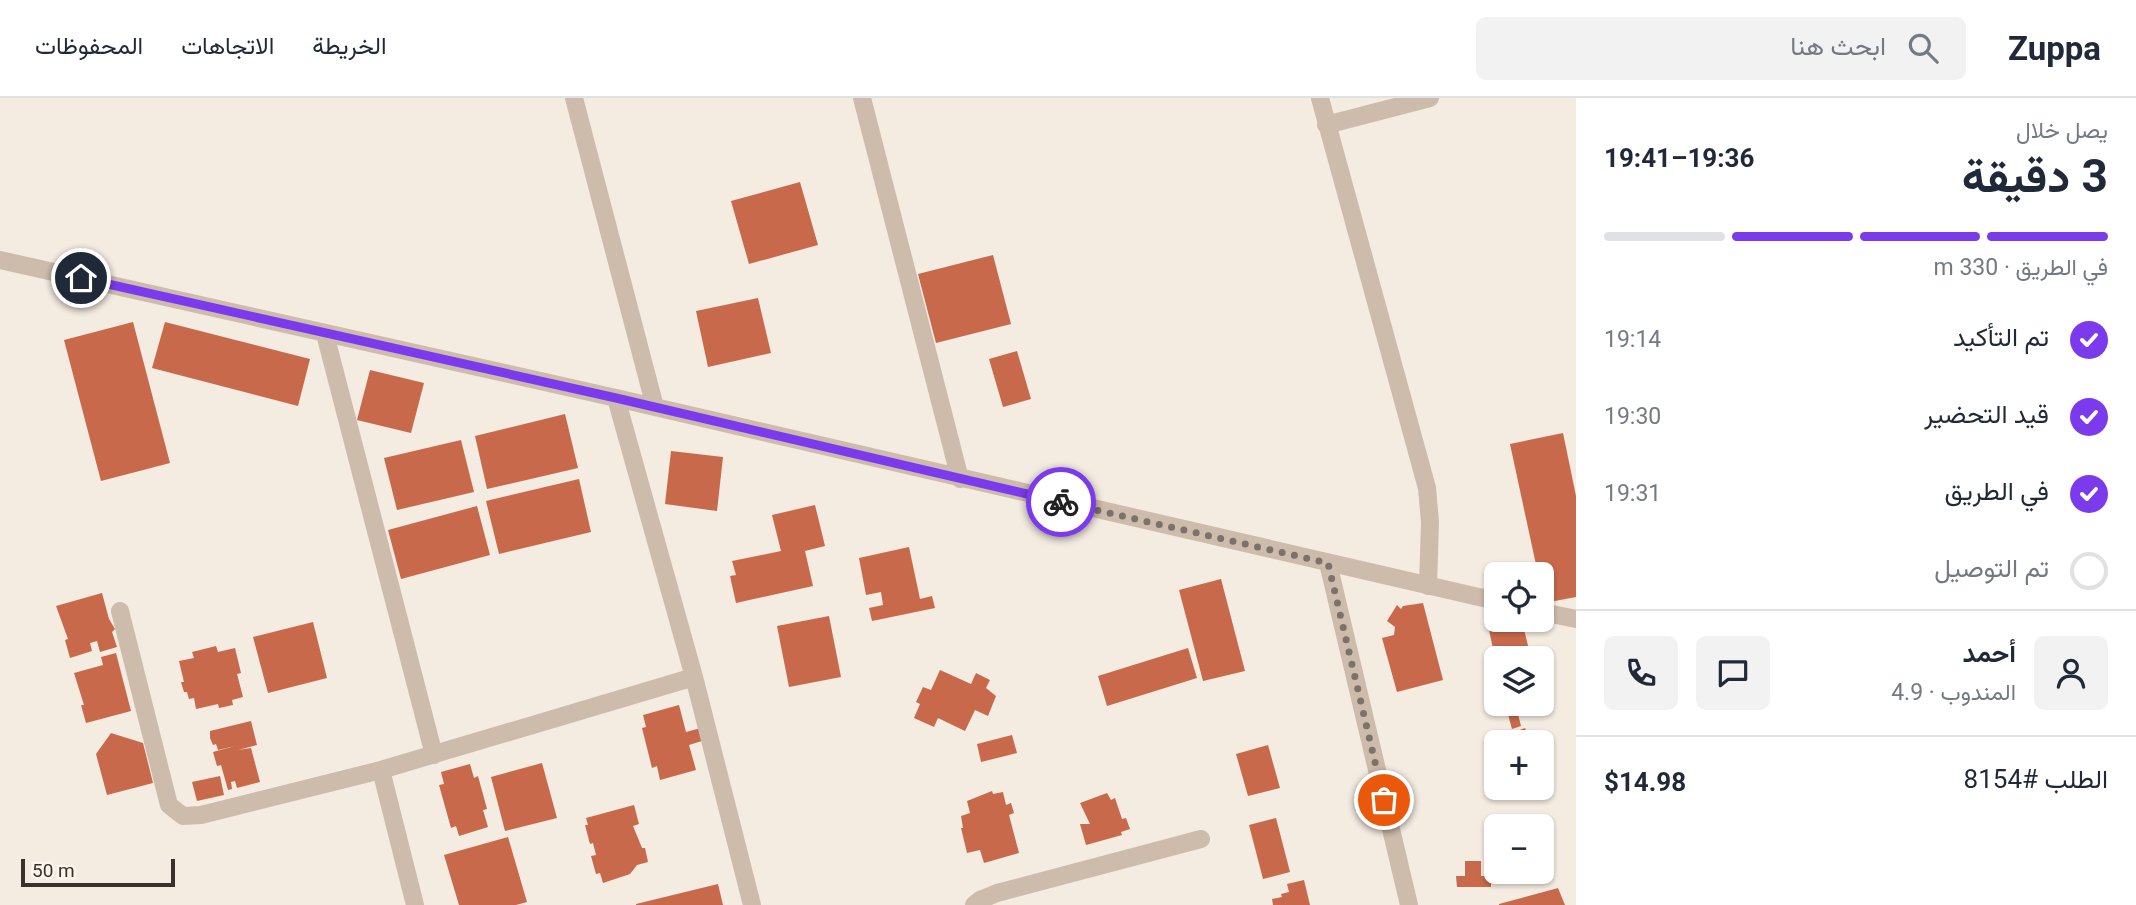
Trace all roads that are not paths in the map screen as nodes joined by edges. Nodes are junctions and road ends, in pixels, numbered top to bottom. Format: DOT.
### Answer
graph roads {
  1 [pos="574,98"];
  2 [pos="862,98"];
  3 [pos="1320,98"];
  4 [pos="1430,98"];
  5 [pos="1326,125"];
  6 [pos="0,260"];
  7 [pos="325,334"];
  8 [pos="616,398"];
  9 [pos="655,407"];
  10 [pos="960,479"];
  11 [pos="1328,563"];
  12 [pos="1428,586"];
  13 [pos="1484,598"];
  14 [pos="120,611"];
  15 [pos="1554,614"];
  16 [pos="1576,619"];
  17 [pos="694,677"];
  18 [pos="434,755"];
  19 [pos="381,770"];
  20 [pos="1200,839"];
  21 [pos="415,905"];
  22 [pos="752,905"];
  23 [pos="974,905"];
  24 [pos="1409,905"];
  1 -- 9 [label="street"];
  2 -- 10 [label="street"];
  3 -- 5 [label="street"];
  4 -- 5 [label="street"];
  5 -- 12 [label="street"];
  6 -- 7 [label="street"];
  7 -- 8 [label="street"];
  7 -- 18 [label="street"];
  8 -- 9 [label="street"];
  8 -- 17 [label="street"];
  9 -- 10 [label="street"];
  10 -- 11 [label="street"];
  11 -- 12 [label="street"];
  11 -- 24 [label="street"];
  12 -- 13 [label="street"];
  14 -- 19 [label="street"];
  15 -- 16 [label="street"];
  17 -- 18 [label="street"];
  17 -- 22 [label="street"];
  18 -- 19 [label="street"];
  19 -- 21 [label="street"];
  20 -- 23 [label="street"];
}
